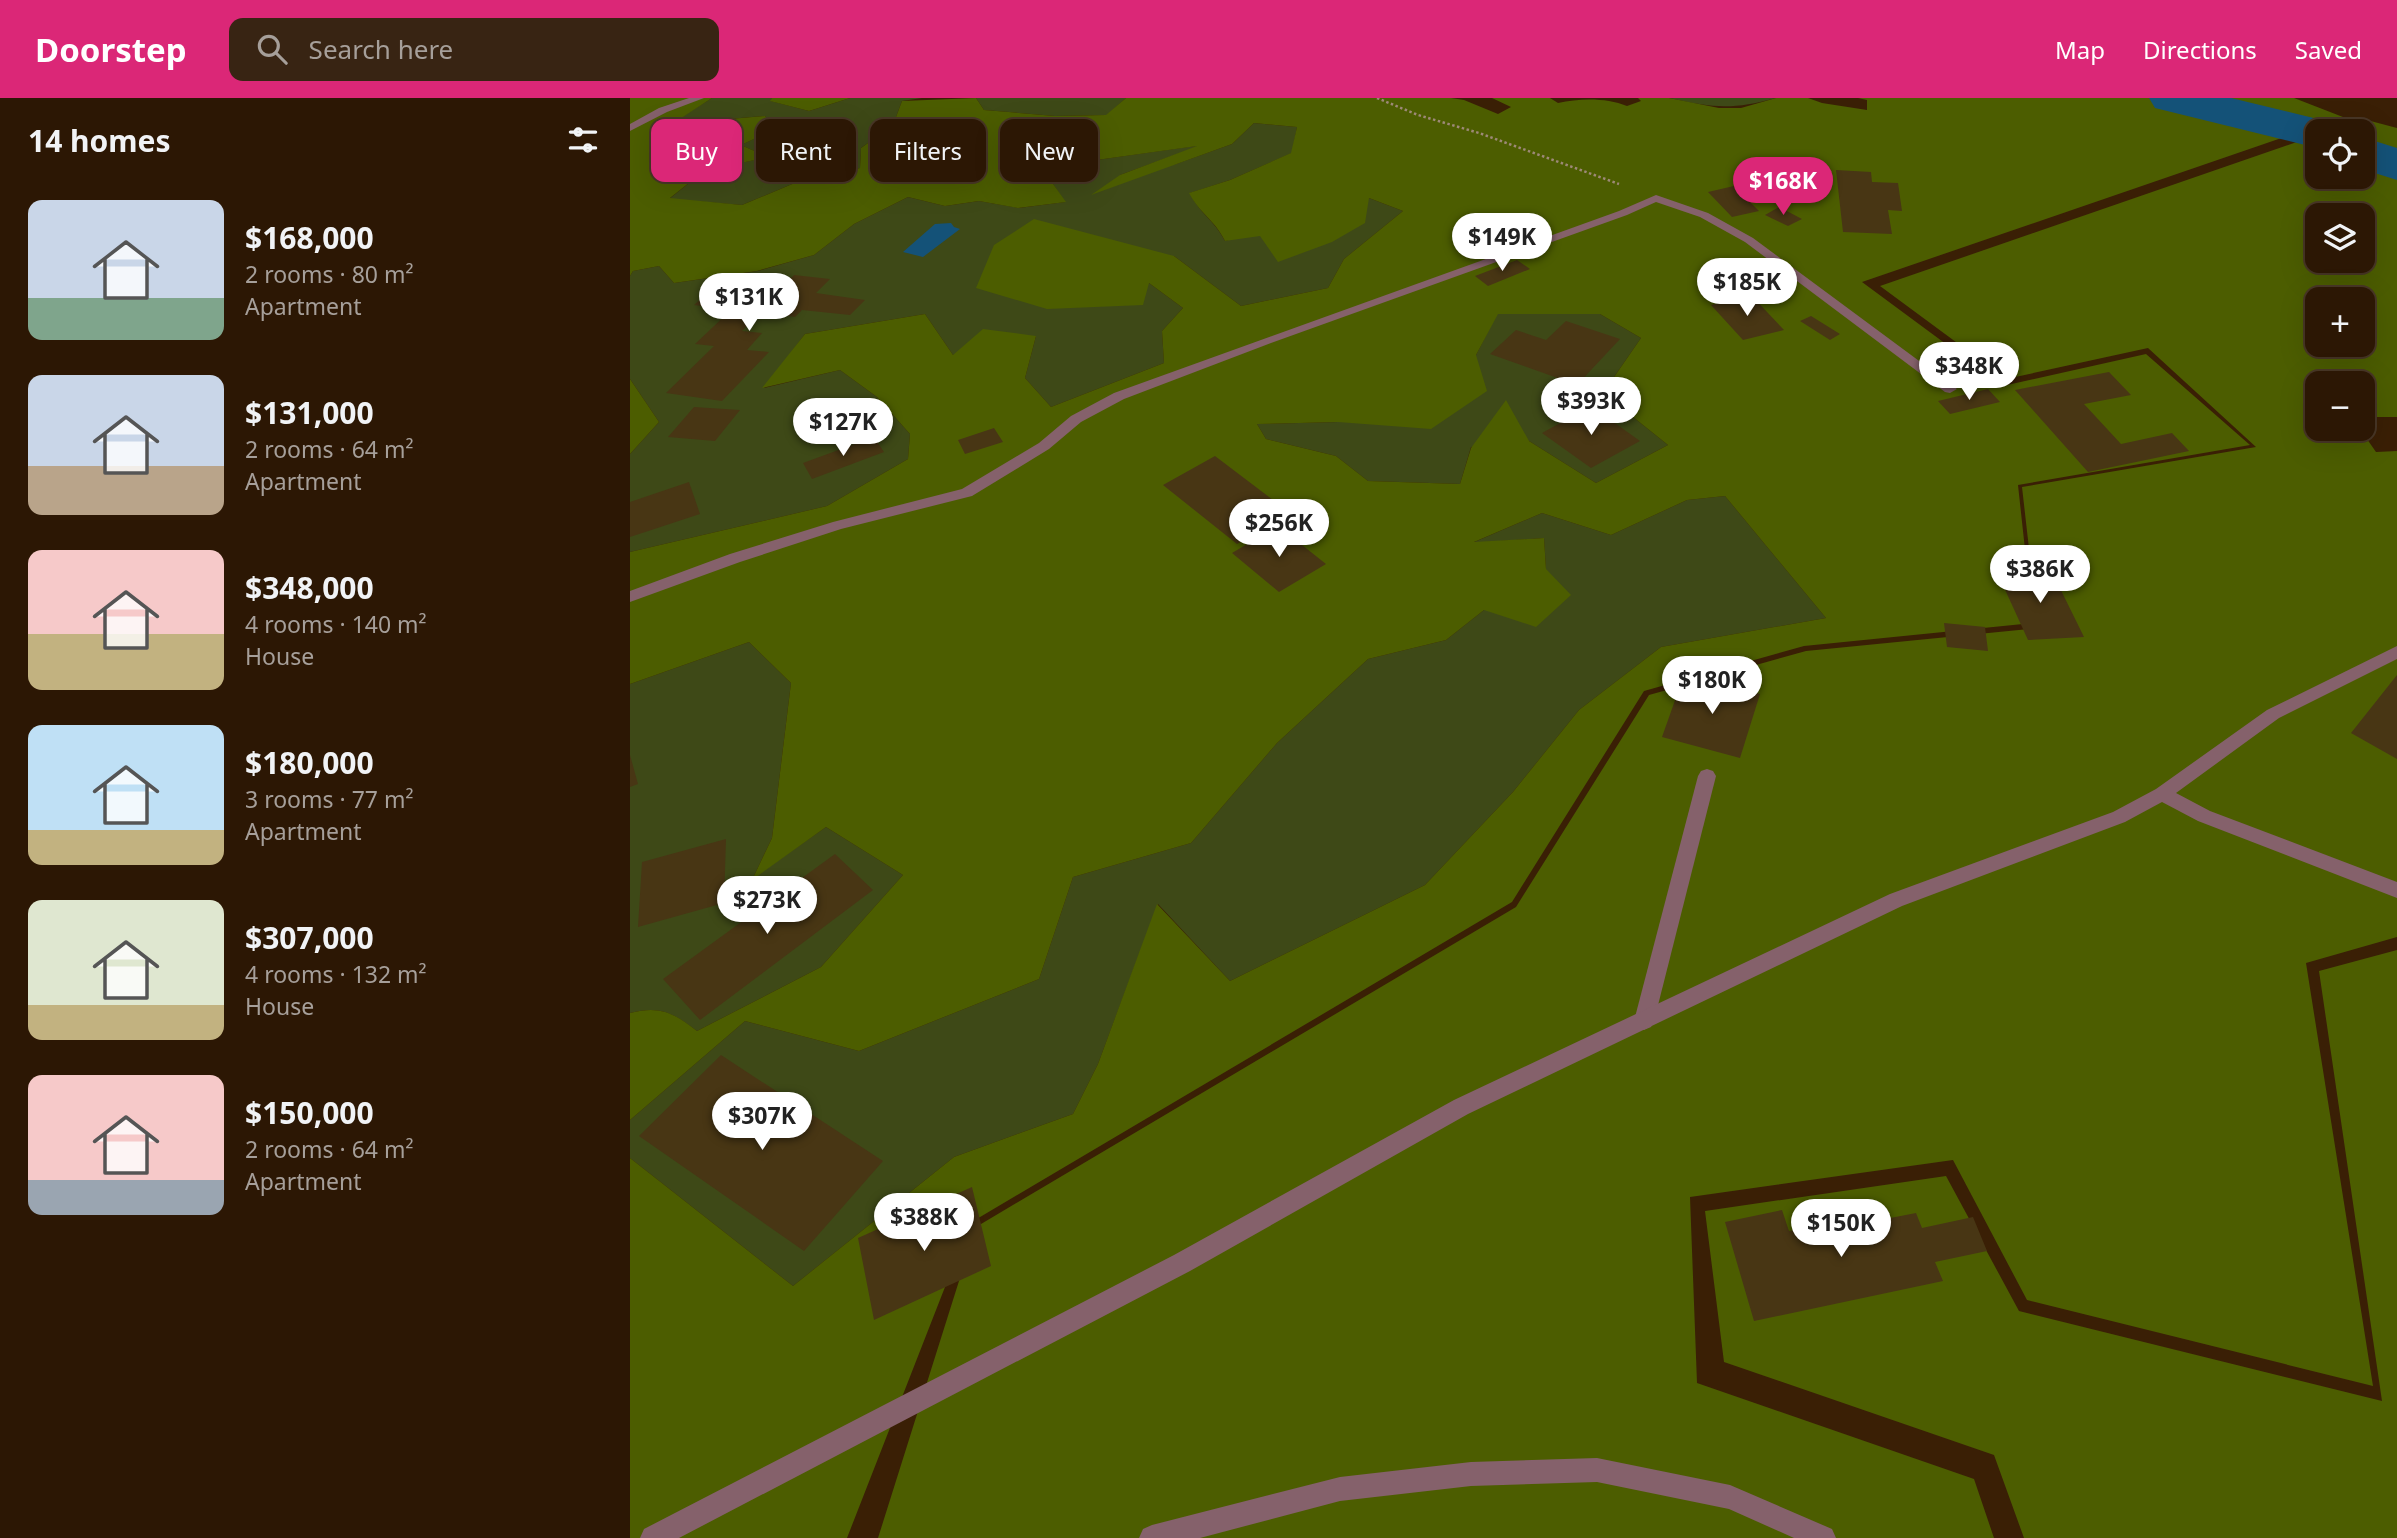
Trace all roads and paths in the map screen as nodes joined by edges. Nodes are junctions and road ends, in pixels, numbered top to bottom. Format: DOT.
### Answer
graph roads {
  1 [pos="699,98"];
  2 [pos="1377,98"];
  3 [pos="630,128"];
  4 [pos="1656,198"];
  5 [pos="1950,389"];
  6 [pos="630,597"];
  7 [pos="2397,652"];
  8 [pos="1707,776"];
  9 [pos="2162,794"];
  10 [pos="2397,890"];
  11 [pos="1644,1021"];
  12 [pos="653,1538"];
  13 [pos="1152,1538"];
  14 [pos="1823,1538"];
  1 -- 3 [label="street"];
  2 -- 4 [label="path"];
  4 -- 5 [label="street"];
  4 -- 6 [label="street"];
  7 -- 9 [label="street"];
  8 -- 11 [label="street"];
  9 -- 10 [label="street"];
  9 -- 11 [label="street"];
  11 -- 12 [label="street"];
  13 -- 14 [label="street"];
}
